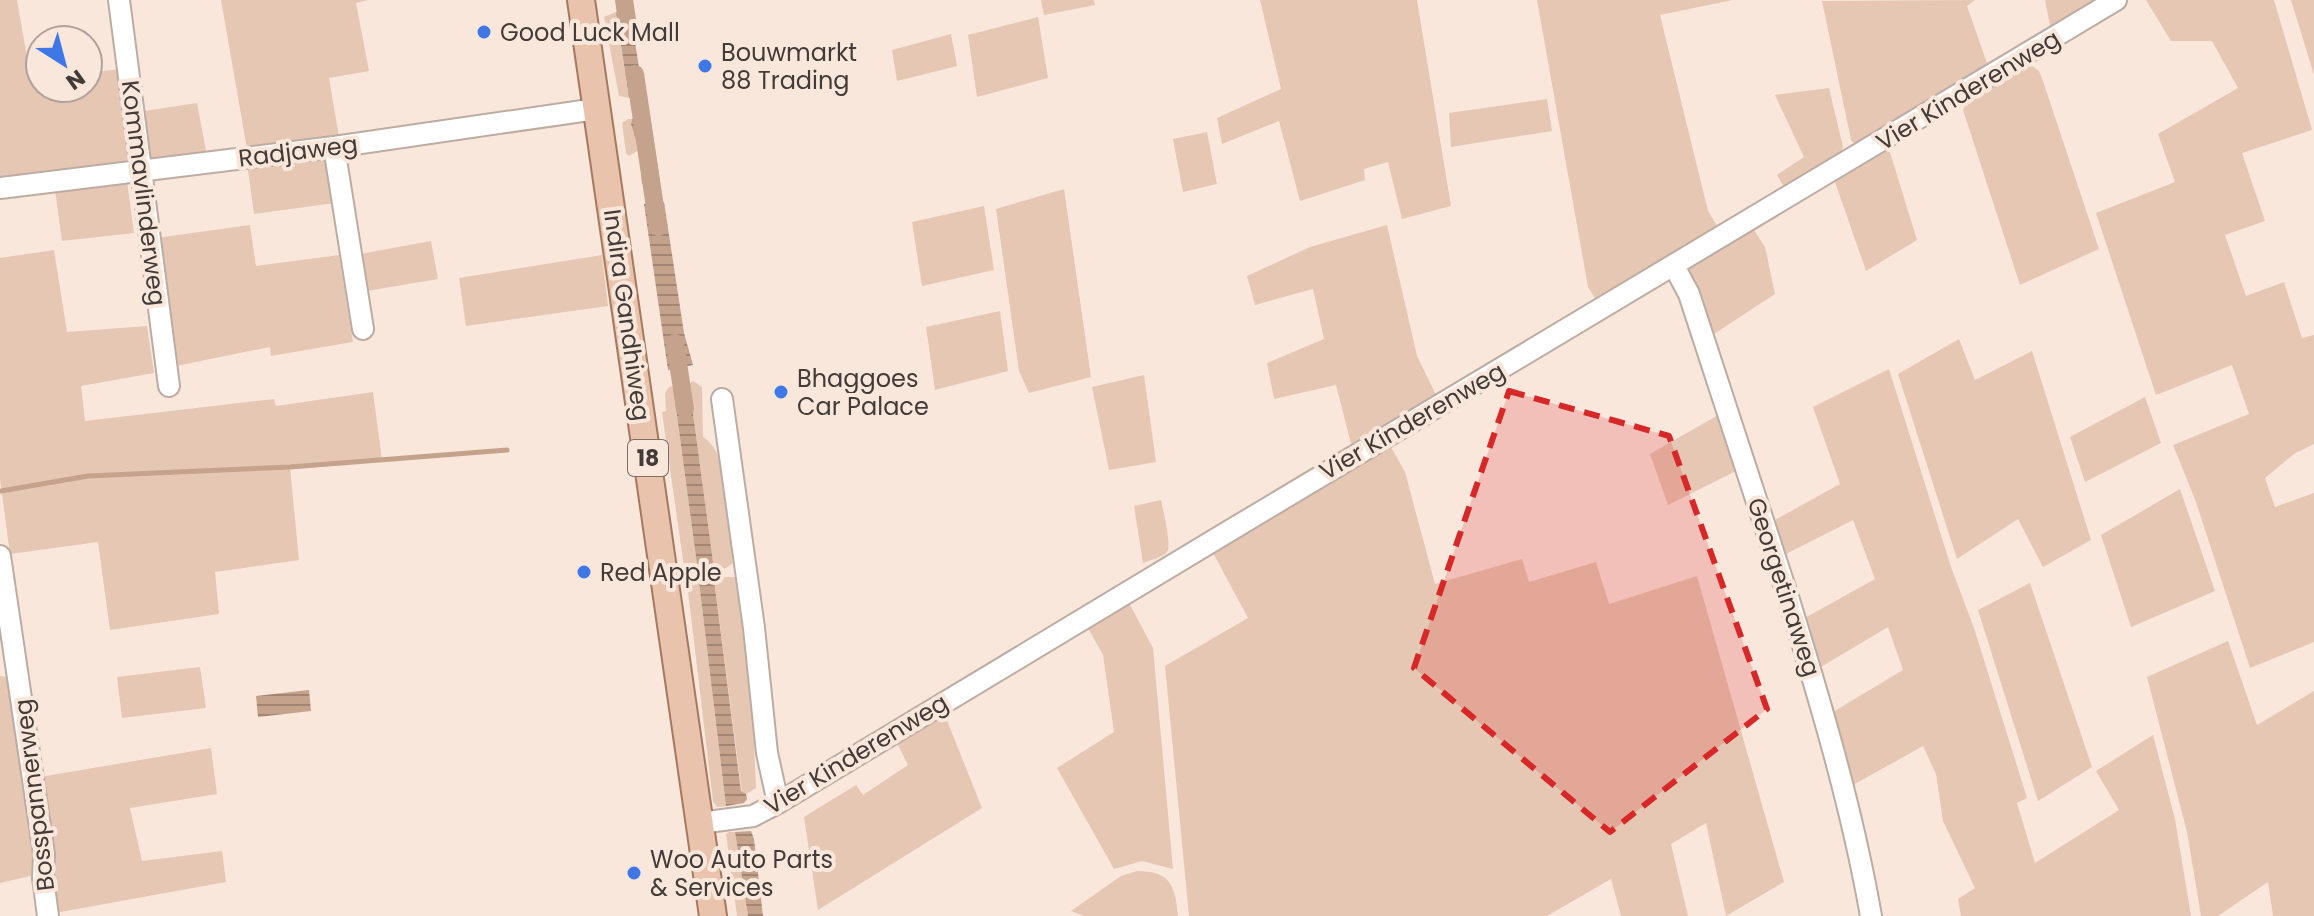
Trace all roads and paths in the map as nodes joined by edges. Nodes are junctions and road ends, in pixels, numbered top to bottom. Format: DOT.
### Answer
graph roads {
  1 [pos="119,0"];
  2 [pos="581,0"];
  3 [pos="2116,0"];
  4 [pos="596,109"];
  5 [pos="334,147"];
  6 [pos="140,170"];
  7 [pos="0,188"];
  8 [pos="1674,266"];
  9 [pos="363,329"];
  10 [pos="169,386"];
  11 [pos="722,399"];
  12 [pos="0,556"];
  13 [pos="778,803"];
  14 [pos="710,822"];
  15 [pos="48,916"];
  16 [pos="713,916"];
  17 [pos="1871,916"];
  1 -- 6 [label="street, Kommavlinderweg"];
  2 -- 4 [label="main road, Indira Gandhiweg / 18"];
  3 -- 8 [label="street, Vier Kinderenweg"];
  4 -- 5 [label="street, Radjaweg"];
  4 -- 14 [label="main road, Indira Gandhiweg / 18"];
  5 -- 6 [label="street, Radjaweg"];
  5 -- 9 [label="street"];
  6 -- 7 [label="street, Radjaweg"];
  6 -- 10 [label="street, Kommavlinderweg"];
  8 -- 13 [label="street, Vier Kinderenweg"];
  8 -- 17 [label="street, Georgetinaweg"];
  11 -- 13 [label="street"];
  12 -- 15 [label="street, Bosspannerweg"];
  13 -- 14 [label="street, Vier Kinderenweg"];
  14 -- 16 [label="main road, Indira Gandhiweg / 18"];
}
